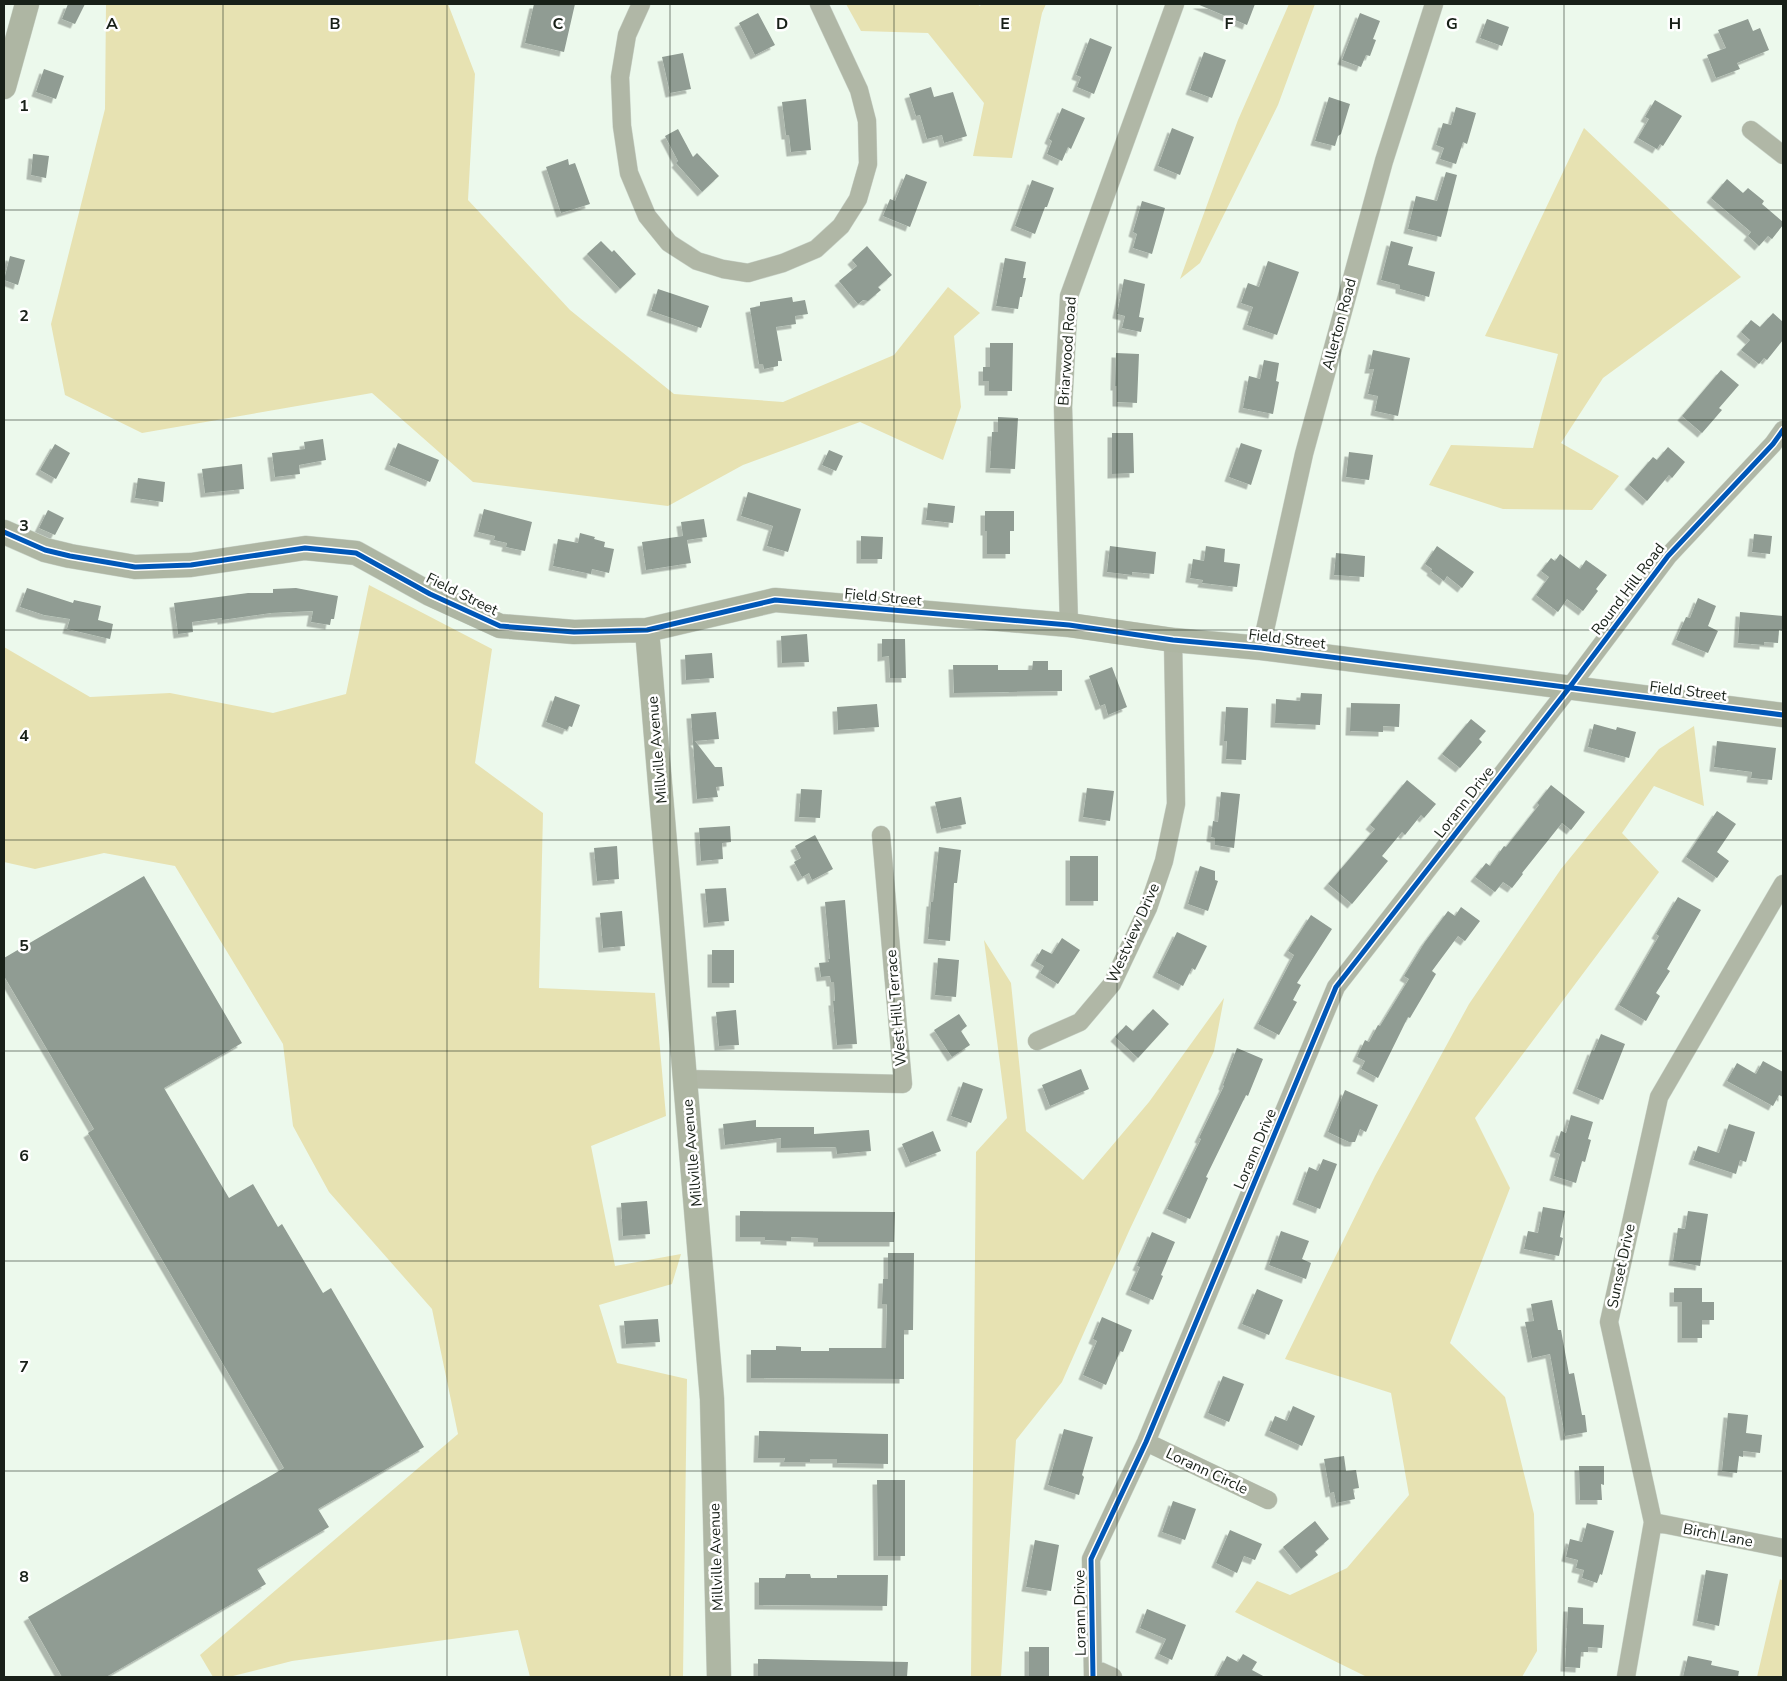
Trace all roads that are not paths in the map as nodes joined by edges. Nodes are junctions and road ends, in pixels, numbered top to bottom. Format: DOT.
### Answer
graph roads {
  1 [pos="27,4"];
  2 [pos="641,4"];
  3 [pos="819,4"];
  4 [pos="1175,4"];
  5 [pos="1434,4"];
  6 [pos="4,88"];
  7 [pos="1751,130"];
  8 [pos="1783,155"];
  9 [pos="1780,440"];
  10 [pos="4,532"];
  11 [pos="1069,625"];
  12 [pos="647,630"];
  13 [pos="1173,640"];
  14 [pos="1261,648"];
  15 [pos="1569,688"];
  16 [pos="1783,715"];
  17 [pos="881,835"];
  18 [pos="1783,884"];
  19 [pos="1037,1041"];
  20 [pos="686,1079"];
  21 [pos="1146,1442"];
  22 [pos="1268,1500"];
  23 [pos="1653,1522"];
  24 [pos="1783,1548"];
  25 [pos="1093,1673"];
  26 [pos="719,1677"];
  27 [pos="1113,1677"];
  28 [pos="1626,1677"];
  1 -- 6 [label="street"];
  2 -- 3 [label="street"];
  4 -- 11 [label="street, Briarwood Road"];
  5 -- 14 [label="street, Allerton Road"];
  7 -- 8 [label="street"];
  9 -- 15 [label="street, Round Hill Road"];
  10 -- 12 [label="street, Field Street"];
  11 -- 12 [label="street, Field Street"];
  11 -- 13 [label="street, Field Street"];
  12 -- 20 [label="street, Millville Avenue"];
  13 -- 14 [label="street, Field Street"];
  13 -- 19 [label="street, Westview Drive"];
  14 -- 15 [label="street, Field Street"];
  15 -- 16 [label="street, Field Street"];
  15 -- 21 [label="street, Lorann Drive"];
  17 -- 20 [label="street, West Hill Terrace"];
  18 -- 23 [label="street, Sunset Drive"];
  20 -- 26 [label="street, Millville Avenue"];
  21 -- 22 [label="street, Lorann Circle"];
  21 -- 25 [label="street, Lorann Drive"];
  23 -- 24 [label="street, Birch Lane"];
  23 -- 28 [label="street, Sunset Drive"];
  25 -- 27 [label="street"];
}
